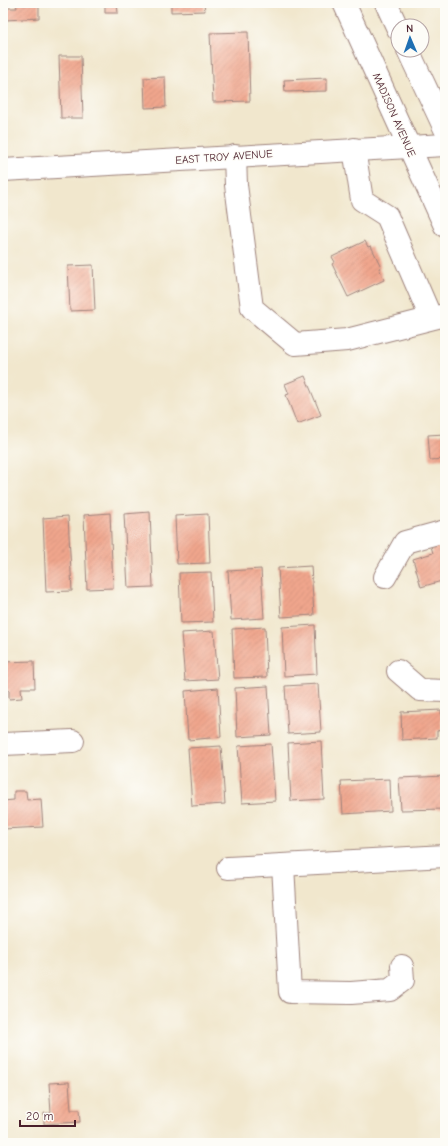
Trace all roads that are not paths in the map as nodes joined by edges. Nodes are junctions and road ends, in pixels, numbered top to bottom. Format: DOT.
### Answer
graph roads {
  1 [pos="344,3"];
  2 [pos="386,3"];
  3 [pos="393,18"];
  4 [pos="412,58"];
  5 [pos="445,129"];
  6 [pos="445,145"];
  7 [pos="408,146"];
  8 [pos="354,149"];
  9 [pos="235,156"];
  10 [pos="3,170"];
  11 [pos="445,226"];
  12 [pos="438,317"];
  13 [pos="445,531"];
  14 [pos="385,578"];
  15 [pos="398,671"];
  16 [pos="445,691"];
  17 [pos="72,741"];
  18 [pos="3,744"];
  19 [pos="445,856"];
  20 [pos="283,865"];
  21 [pos="228,868"];
  22 [pos="402,966"];
  1 -- 7 [label="main road, MADISON AVENUE"];
  2 -- 3 [label="main road"];
  4 -- 5 [label="main road"];
  6 -- 7 [label="main road, EAST TROY AVENUE"];
  7 -- 8 [label="main road, EAST TROY AVENUE"];
  7 -- 11 [label="main road, MADISON AVENUE"];
  8 -- 9 [label="main road, EAST TROY AVENUE"];
  8 -- 12 [label="main road"];
  9 -- 10 [label="main road, EAST TROY AVENUE"];
  9 -- 12 [label="main road"];
  13 -- 14 [label="main road"];
  15 -- 16 [label="main road"];
  17 -- 18 [label="main road"];
  19 -- 20 [label="main road"];
  20 -- 21 [label="main road"];
  20 -- 22 [label="main road"];
}
